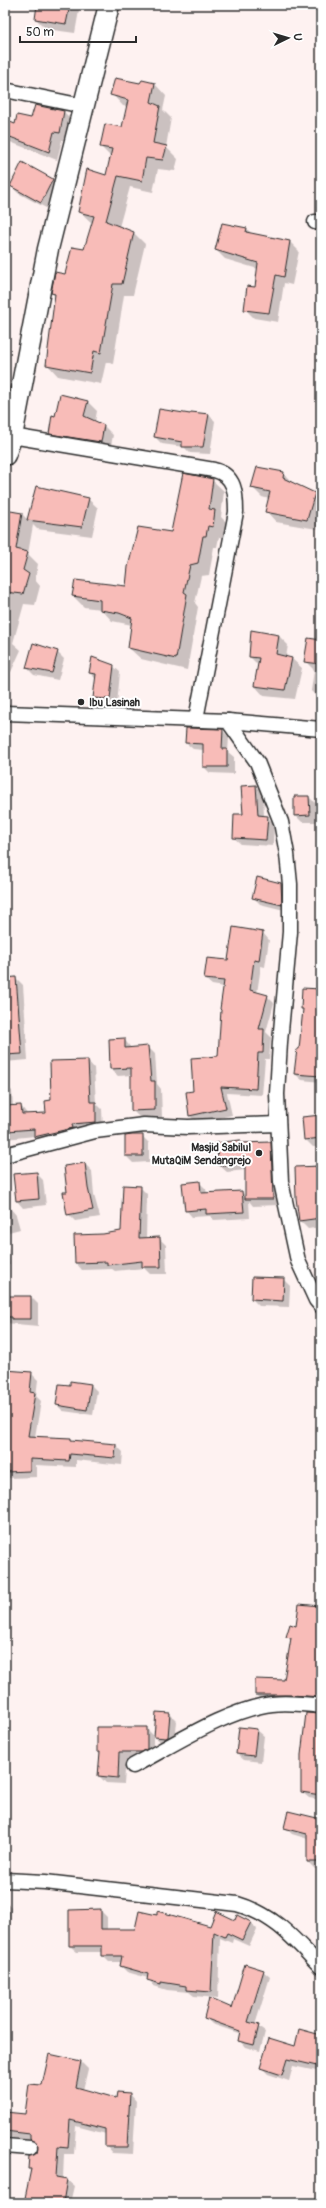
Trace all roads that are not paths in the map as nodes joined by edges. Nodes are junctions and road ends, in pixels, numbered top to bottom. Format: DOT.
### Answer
graph roads {
  1 [pos="110,5"];
  2 [pos="5,90"];
  3 [pos="82,106"];
  4 [pos="12,436"];
  5 [pos="5,455"];
  6 [pos="5,713"];
  7 [pos="196,719"];
  8 [pos="228,721"];
  9 [pos="321,729"];
  10 [pos="278,1124"];
  11 [pos="5,1155"];
  12 [pos="321,1306"];
  13 [pos="321,1706"];
  14 [pos="133,1766"];
  15 [pos="5,1880"];
  16 [pos="321,1967"];
  17 [pos="5,2146"];
  18 [pos="30,2148"];
  1 -- 3 [label="street"];
  2 -- 3 [label="street"];
  3 -- 4 [label="street"];
  4 -- 5 [label="street"];
  4 -- 7 [label="street"];
  6 -- 7 [label="street"];
  7 -- 8 [label="street"];
  8 -- 9 [label="street"];
  8 -- 10 [label="street"];
  10 -- 11 [label="street"];
  10 -- 12 [label="street"];
  13 -- 14 [label="street"];
  15 -- 16 [label="street"];
  17 -- 18 [label="street"];
}
